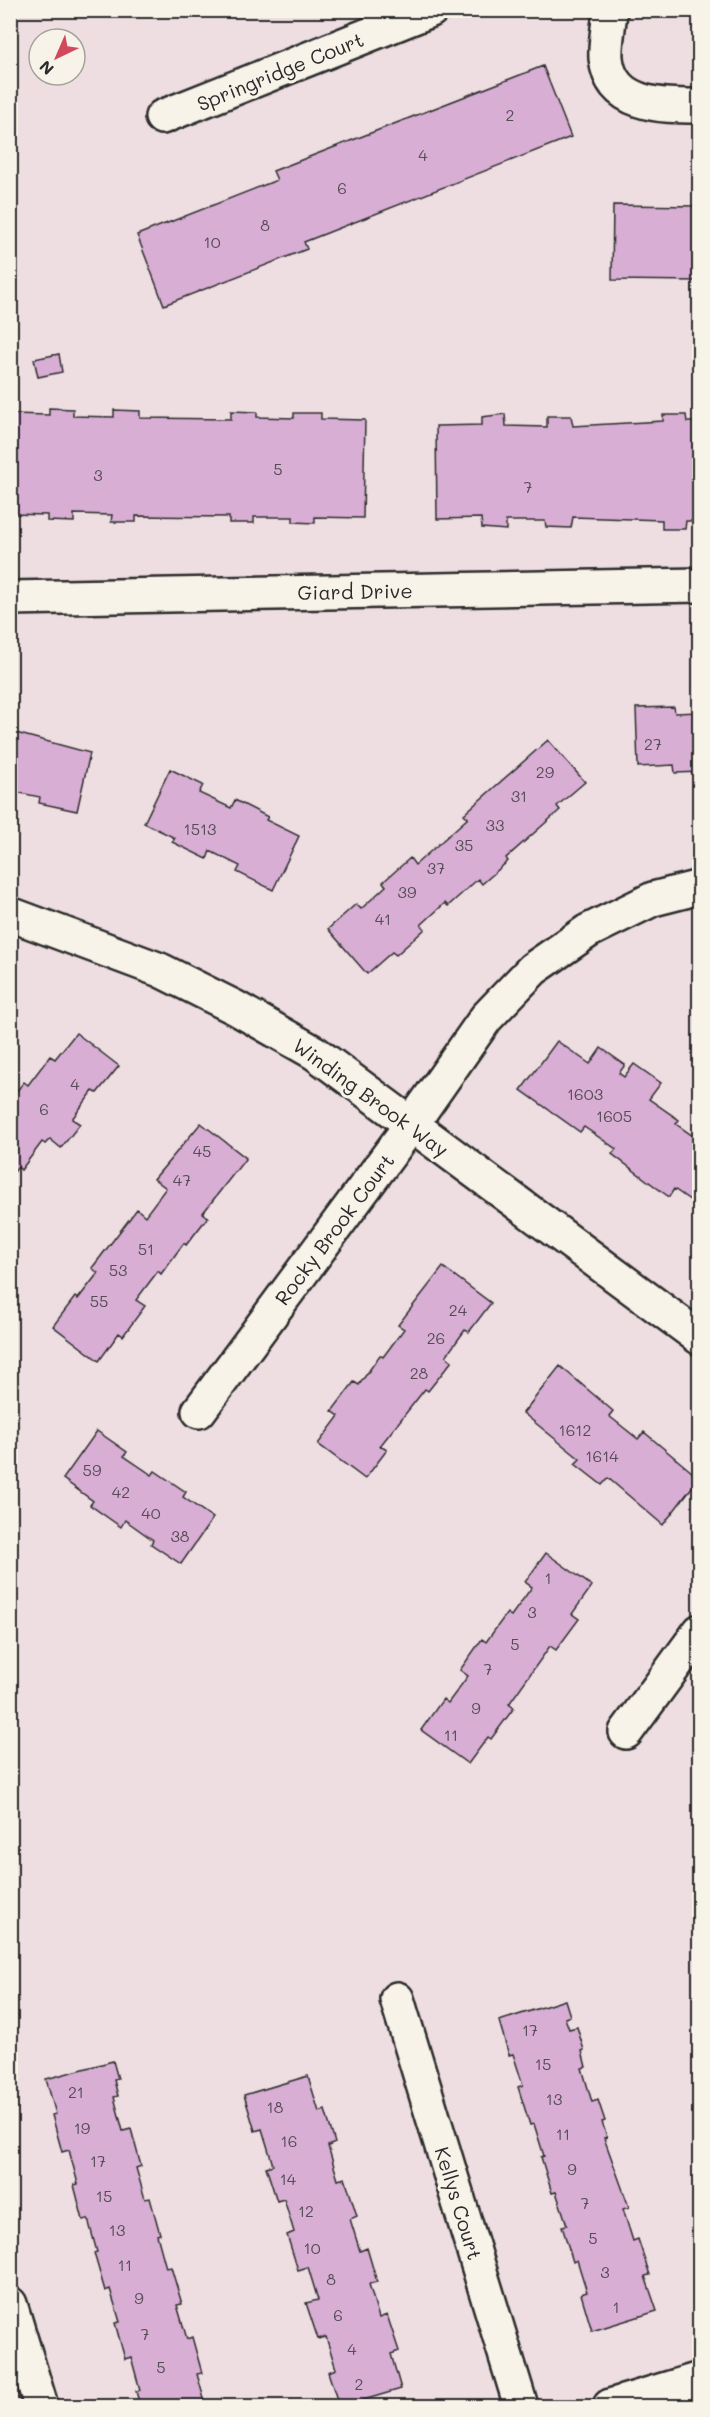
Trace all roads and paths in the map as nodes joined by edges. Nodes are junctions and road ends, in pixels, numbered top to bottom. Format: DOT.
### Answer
graph roads {
  1 [pos="431,10"];
  2 [pos="610,10"];
  3 [pos="699,106"];
  4 [pos="162,117"];
  5 [pos="699,585"];
  6 [pos="10,598"];
  7 [pos="699,887"];
  8 [pos="10,914"];
  9 [pos="411,1125"];
  10 [pos="699,1338"];
  11 [pos="199,1411"];
  12 [pos="699,1631"];
  13 [pos="626,1732"];
  14 [pos="397,1999"];
  15 [pos="10,2304"];
  16 [pos="699,2379"];
  17 [pos="41,2406"];
  18 [pos="521,2406"];
  19 [pos="610,2406"];
  1 -- 4 [label="street, Springridge Court"];
  2 -- 3 [label="street"];
  5 -- 6 [label="street, Giard Drive"];
  7 -- 9 [label="street, Rocky Brook Court"];
  8 -- 9 [label="street, Winding Brook Way"];
  9 -- 10 [label="street, Winding Brook Way"];
  9 -- 11 [label="street, Rocky Brook Court"];
  12 -- 13 [label="street"];
  14 -- 18 [label="street, Kellys Court"];
  15 -- 17 [label="street"];
  16 -- 19 [label="street"];
}
